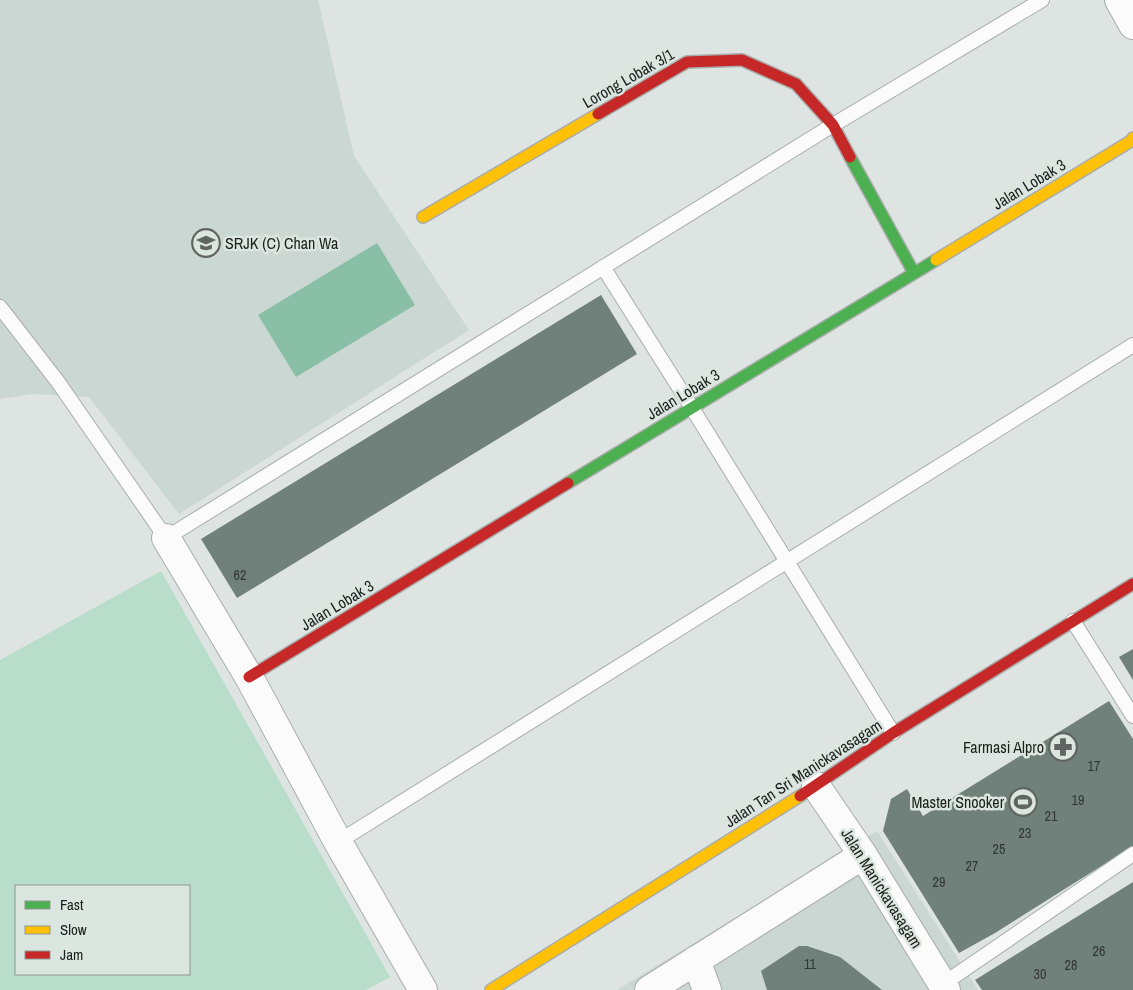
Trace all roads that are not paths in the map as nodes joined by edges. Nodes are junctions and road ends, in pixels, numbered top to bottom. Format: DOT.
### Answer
graph roads {
  1 [pos="1042,0"];
  2 [pos="1119,0"];
  3 [pos="1133,24"];
  4 [pos="833,125"];
  5 [pos="1133,138"];
  6 [pos="423,217"];
  7 [pos="603,267"];
  8 [pos="914,272"];
  9 [pos="0,308"];
  10 [pos="1133,345"];
  11 [pos="692,408"];
  12 [pos="166,538"];
  13 [pos="786,560"];
  14 [pos="1133,584"];
  15 [pos="1073,621"];
  16 [pos="249,677"];
  17 [pos="1133,716"];
  18 [pos="893,733"];
  19 [pos="816,786"];
  20 [pos="338,842"];
  21 [pos="1133,854"];
  22 [pos="863,855"];
  23 [pos="696,960"];
  24 [pos="944,987"];
  25 [pos="423,990"];
  26 [pos="491,990"];
  27 [pos="649,990"];
  28 [pos="707,990"];
  1 -- 4 [label="lane"];
  2 -- 3 [label="street"];
  4 -- 6 [label="street, Lorong Lobak 3/1"];
  4 -- 7 [label="lane"];
  4 -- 8 [label="street, Lorong Lobak 3/1"];
  5 -- 8 [label="street, Jalan Lobak 3"];
  7 -- 11 [label="lane"];
  7 -- 12 [label="lane"];
  8 -- 11 [label="street, Jalan Lobak 3"];
  9 -- 12 [label="lane"];
  10 -- 13 [label="lane"];
  11 -- 13 [label="lane"];
  11 -- 16 [label="street, Jalan Lobak 3"];
  12 -- 16 [label="street"];
  13 -- 18 [label="lane"];
  13 -- 20 [label="lane"];
  14 -- 15 [label="street, Jalan Tan Sri Manickavasagam"];
  15 -- 17 [label="lane"];
  15 -- 18 [label="street, Jalan Tan Sri Manickavasagam"];
  16 -- 20 [label="street"];
  18 -- 19 [label="street, Jalan Tan Sri Manickavasagam"];
  19 -- 22 [label="street, Jalan Manickavasagam"];
  19 -- 26 [label="street, Jalan Tan Sri Manickavasagam"];
  20 -- 25 [label="street"];
  21 -- 24 [label="lane"];
  22 -- 23 [label="street"];
  22 -- 24 [label="street, Jalan Manickavasagam"];
  23 -- 27 [label="street"];
  23 -- 28 [label="street"];
}
